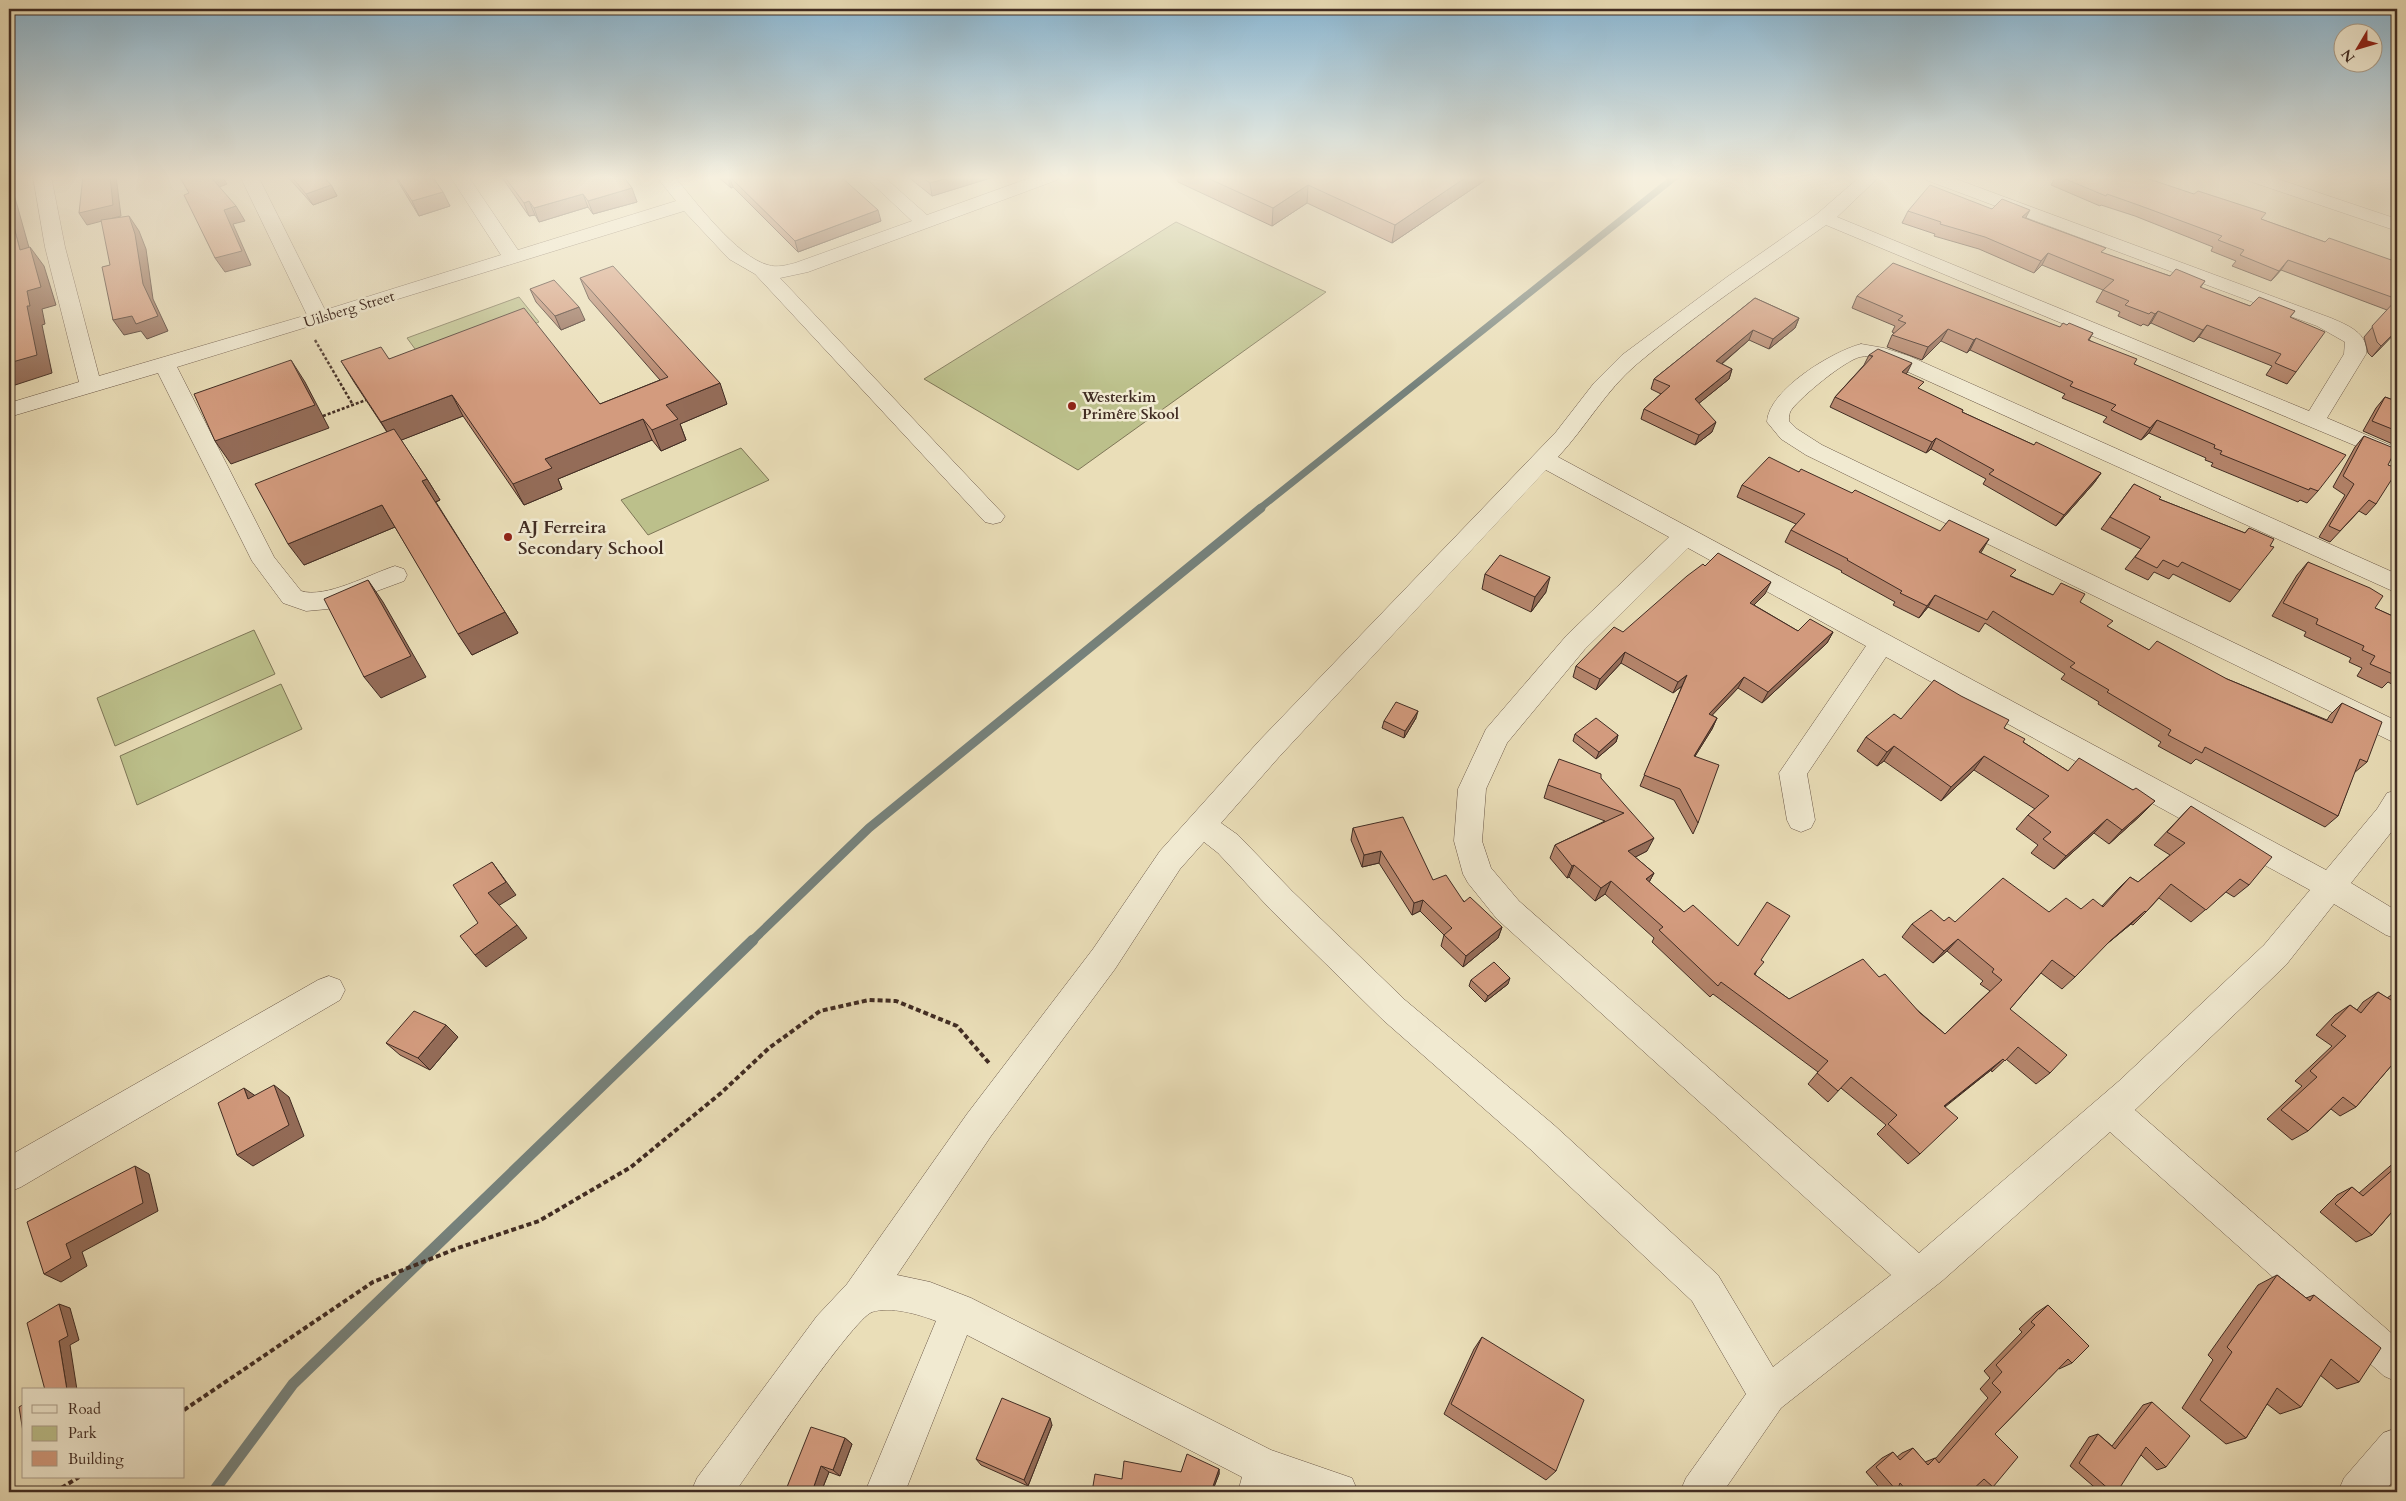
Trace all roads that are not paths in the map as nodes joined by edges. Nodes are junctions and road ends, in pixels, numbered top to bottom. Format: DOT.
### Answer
graph roads {
  1 [pos="55,246"];
  2 [pos="279,246"];
  3 [pos="505,246"];
  4 [pos="552,246"];
  5 [pos="727,246"];
  6 [pos="861,246"];
  7 [pos="1784,246"];
  8 [pos="1892,246"];
  9 [pos="2120,246"];
  10 [pos="513,258"];
  11 [pos="762,270"];
  12 [pos="311,320"];
  13 [pos="164,363"];
  14 [pos="90,385"];
  15 [pos="9,410"];
  16 [pos="2314,421"];
  17 [pos="2397,456"];
  18 [pos="1544,459"];
  19 [pos="993,516"];
  20 [pos="1685,536"];
  21 [pos="395,575"];
  22 [pos="2397,584"];
  23 [pos="1882,643"];
  24 [pos="2397,733"];
  25 [pos="2397,801"];
  26 [pos="1801,820"];
  27 [pos="1202,825"];
  28 [pos="2331,887"];
  29 [pos="2397,926"];
  30 [pos="329,990"];
  31 [pos="2111,1110"];
  32 [pos="9,1175"];
  33 [pos="1918,1276"];
  34 [pos="860,1297"];
  35 [pos="958,1311"];
  36 [pos="2397,1364"];
  37 [pos="1768,1395"];
  38 [pos="2397,1447"];
  39 [pos="1261,1479"];
  40 [pos="712,1492"];
  41 [pos="885,1492"];
  42 [pos="1338,1492"];
  43 [pos="1700,1492"];
  44 [pos="2358,1492"];
  1 -- 14 [label="street"];
  2 -- 12 [label="street"];
  3 -- 10 [label="street"];
  4 -- 10 [label="street, Uilsberg Street"];
  5 -- 11 [label="street"];
  6 -- 11 [label="street"];
  7 -- 18 [label="street"];
  8 -- 16 [label="street"];
  9 -- 16 [label="street"];
  10 -- 12 [label="street, Uilsberg Street"];
  11 -- 19 [label="street"];
  12 -- 13 [label="street, Uilsberg Street"];
  13 -- 14 [label="street, Uilsberg Street"];
  13 -- 21 [label="street"];
  14 -- 15 [label="street, Uilsberg Street"];
  16 -- 17 [label="street"];
  18 -- 20 [label="street"];
  18 -- 27 [label="street"];
  20 -- 23 [label="street"];
  20 -- 33 [label="street"];
  22 -- 24 [label="street"];
  23 -- 26 [label="street"];
  23 -- 28 [label="street"];
  25 -- 28 [label="street"];
  27 -- 34 [label="street"];
  27 -- 37 [label="street"];
  28 -- 29 [label="street"];
  28 -- 31 [label="street"];
  30 -- 32 [label="street"];
  31 -- 33 [label="street"];
  31 -- 36 [label="street"];
  33 -- 37 [label="street"];
  34 -- 35 [label="street"];
  34 -- 40 [label="street"];
  35 -- 39 [label="street"];
  35 -- 41 [label="street"];
  37 -- 43 [label="street"];
  38 -- 44 [label="street"];
  39 -- 42 [label="street"];
}
